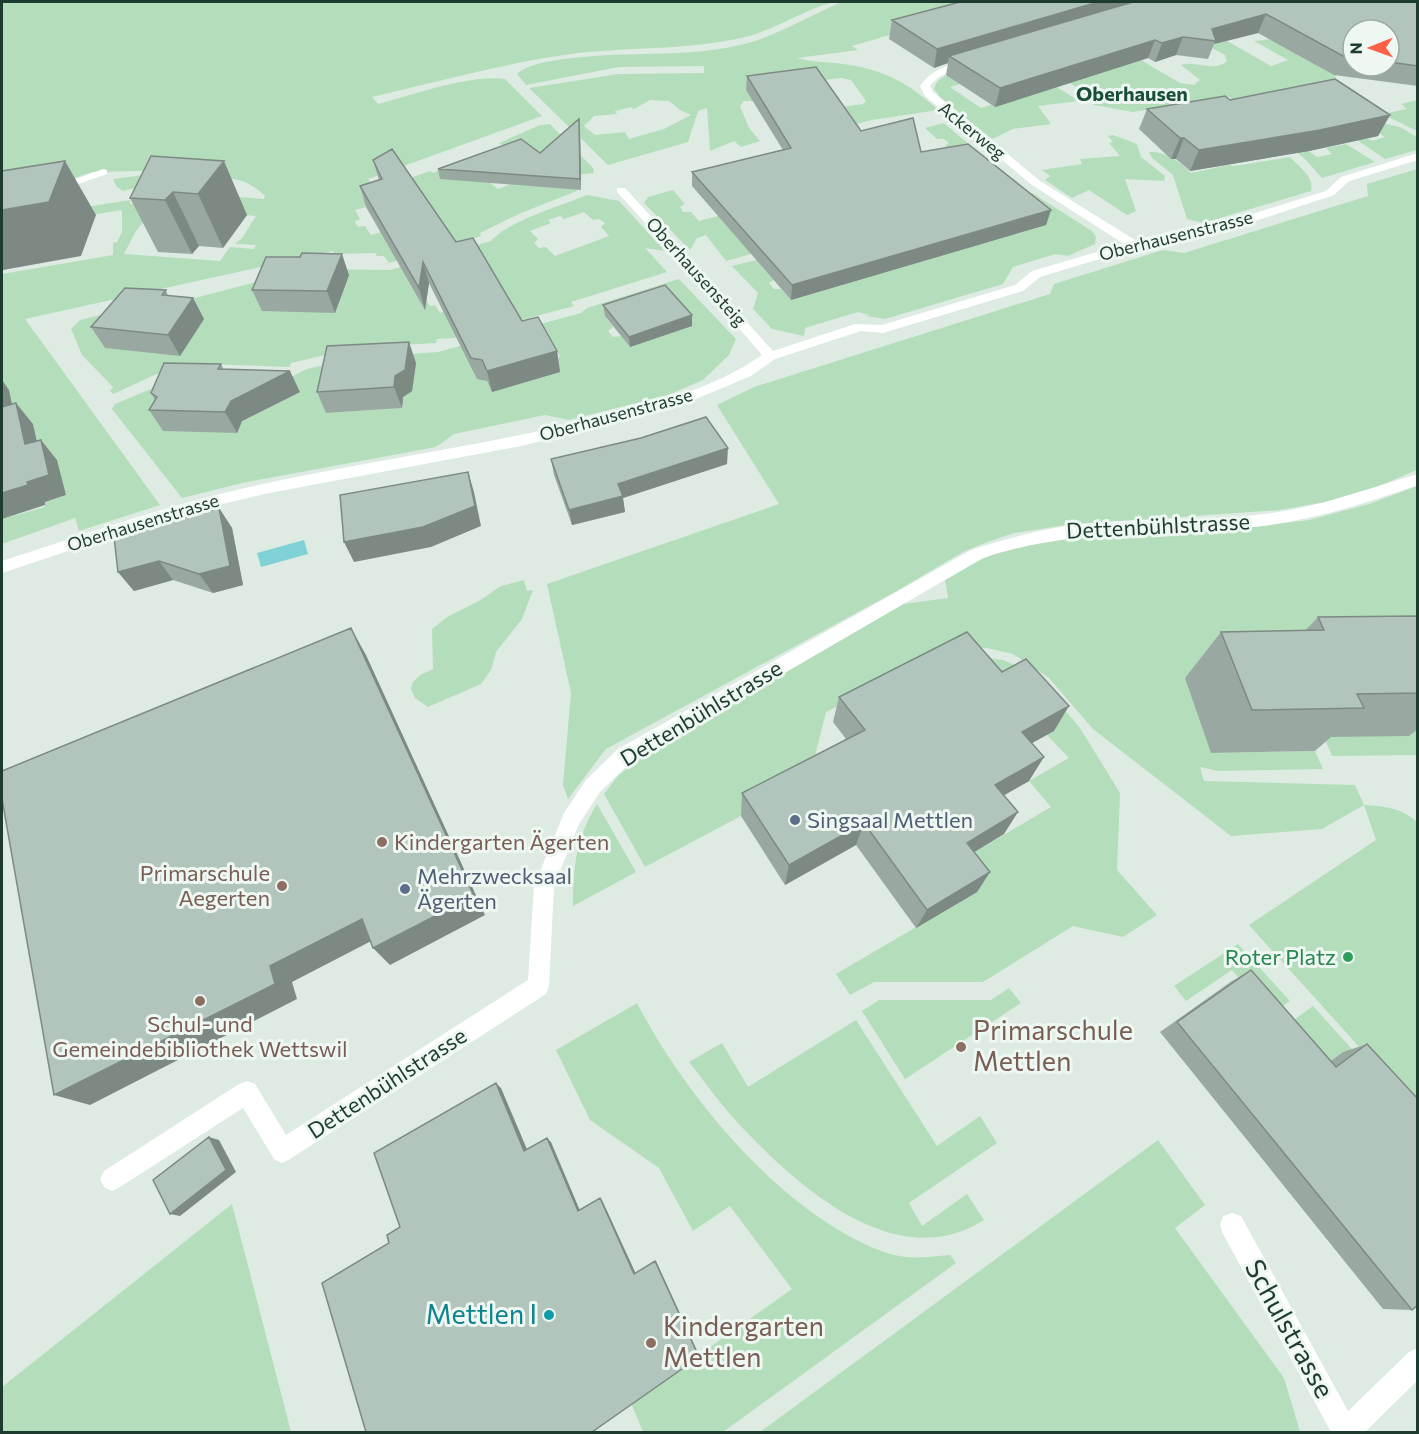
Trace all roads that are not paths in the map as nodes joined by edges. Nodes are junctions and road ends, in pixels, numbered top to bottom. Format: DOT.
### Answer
graph roads {
  1 [pos="984,58"];
  2 [pos="1418,156"];
  3 [pos="103,172"];
  4 [pos="621,190"];
  5 [pos="46,192"];
  6 [pos="1133,244"];
  7 [pos="770,356"];
  8 [pos="1418,479"];
  9 [pos="2,567"];
  10 [pos="112,1179"];
  11 [pos="1232,1225"];
  12 [pos="1418,1361"];
  13 [pos="1346,1432"];
  1 -- 6 [label="street, Ackerweg"];
  2 -- 6 [label="street, Oberhausenstrasse"];
  3 -- 5 [label="street"];
  4 -- 7 [label="street, Oberhausensteig"];
  6 -- 7 [label="street, Oberhausenstrasse"];
  7 -- 9 [label="street, Oberhausenstrasse"];
  8 -- 10 [label="street, Dettenbühlstrasse"];
  11 -- 13 [label="street, Schulstrasse"];
  12 -- 13 [label="street, Schulstrasse"];
}
